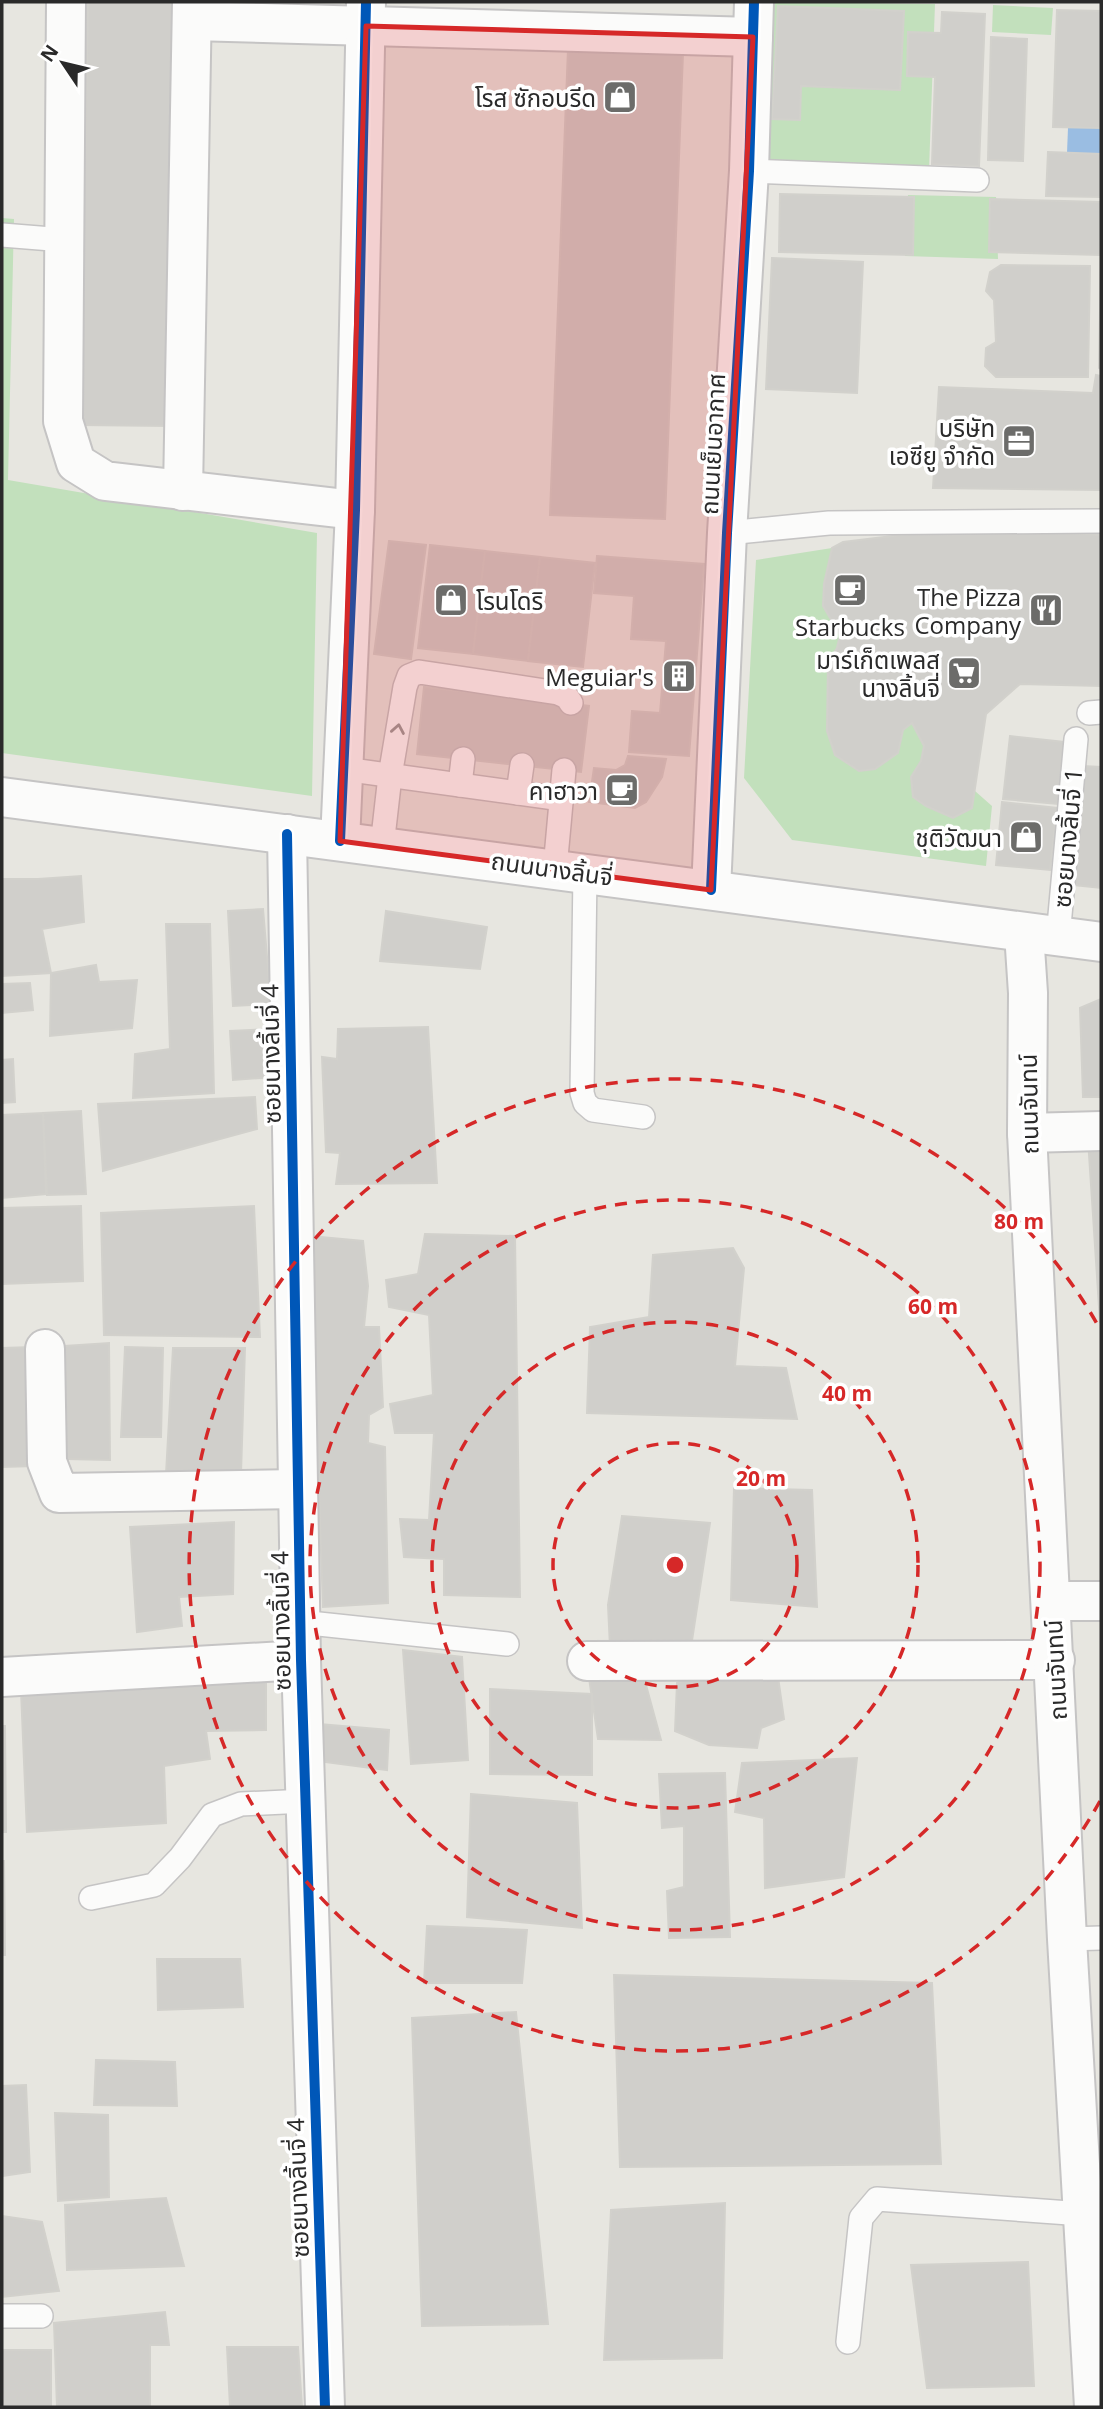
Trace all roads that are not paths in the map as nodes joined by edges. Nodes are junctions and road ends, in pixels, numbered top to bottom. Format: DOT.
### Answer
graph roads {
  1 [pos="66,2"];
  2 [pos="192,11"];
  3 [pos="366,14"];
  4 [pos="753,19"];
  5 [pos="749,171"];
  6 [pos="977,180"];
  7 [pos="2,235"];
  8 [pos="64,240"];
  9 [pos="183,491"];
  10 [pos="355,510"];
  11 [pos="1101,521"];
  12 [pos="727,533"];
  13 [pos="571,704"];
  14 [pos="1076,739"];
  15 [pos="463,759"];
  16 [pos="522,765"];
  17 [pos="344,769"];
  18 [pos="564,770"];
  19 [pos="390,776"];
  20 [pos="460,785"];
  21 [pos="518,793"];
  22 [pos="2,797"];
  23 [pos="562,799"];
  24 [pos="287,834"];
  25 [pos="340,841"];
  26 [pos="382,846"];
  27 [pos="570,870"];
  28 [pos="711,890"];
  29 [pos="1041,935"];
  30 [pos="1101,942"];
  31 [pos="643,1116"];
  32 [pos="1101,1131"];
  33 [pos="1027,1133"];
  34 [pos="45,1349"];
  35 [pos="298,1489"];
  36 [pos="1052,1601"];
  37 [pos="1101,1601"];
  38 [pos="300,1622"];
  39 [pos="507,1644"];
  40 [pos="301,1660"];
  41 [pos="1055,1660"];
  42 [pos="587,1661"];
  43 [pos="2,1677"];
  44 [pos="306,1801"];
  45 [pos="92,1898"];
  46 [pos="1084,1939"];
  47 [pos="1083,2214"];
  48 [pos="2,2316"];
  49 [pos="41,2316"];
  50 [pos="848,2342"];
  51 [pos="326,2407"];
  52 [pos="1094,2407"];
  1 -- 8 [label="street"];
  2 -- 3 [label="street"];
  2 -- 9 [label="street"];
  3 -- 4 [label="street"];
  3 -- 10 [label="street"];
  4 -- 5 [label="street, ถนนเย็นอากาศ"];
  5 -- 6 [label="lane"];
  5 -- 12 [label="street, ถนนเย็นอากาศ"];
  7 -- 8 [label="lane"];
  8 -- 9 [label="street"];
  9 -- 10 [label="street"];
  10 -- 17 [label="street"];
  11 -- 12 [label="lane"];
  12 -- 28 [label="street, ถนนเย็นอากาศ"];
  19 -- 13 [label="lane, one-way"];
  14 -- 29 [label="lane, ซอยนางลิ้นจี่ 1"];
  15 -- 20 [label="lane"];
  16 -- 21 [label="lane"];
  17 -- 19 [label="lane"];
  17 -- 25 [label="street"];
  18 -- 23 [label="lane"];
  19 -- 20 [label="lane"];
  19 -- 26 [label="lane"];
  20 -- 21 [label="lane"];
  21 -- 23 [label="lane"];
  22 -- 24 [label="street, ถนนนางลิ้นจี่"];
  23 -- 27 [label="lane"];
  24 -- 25 [label="street, ถนนนางลิ้นจี่"];
  24 -- 35 [label="street, ซอยนางลิ้นจี่ 4"];
  25 -- 26 [label="street, ถนนนางลิ้นจี่"];
  26 -- 27 [label="street, ถนนนางลิ้นจี่"];
  27 -- 28 [label="street, ถนนนางลิ้นจี่"];
  27 -- 31 [label="lane"];
  28 -- 29 [label="street, ถนนนางลิ้นจี่"];
  29 -- 30 [label="street, ถนนนางลิ้นจี่"];
  29 -- 33 [label="street, ถนนจันทน์"];
  32 -- 33 [label="street"];
  33 -- 36 [label="street, ถนนจันทน์"];
  34 -- 35 [label="street"];
  35 -- 38 [label="street, ซอยนางลิ้นจี่ 4"];
  36 -- 37 [label="street"];
  36 -- 41 [label="street, ถนนจันทน์"];
  38 -- 39 [label="lane"];
  38 -- 40 [label="street, ซอยนางลิ้นจี่ 4"];
  40 -- 43 [label="street"];
  40 -- 44 [label="street, ซอยนางลิ้นจี่ 4"];
  41 -- 42 [label="street"];
  41 -- 46 [label="street, ถนนจันทน์"];
  44 -- 45 [label="lane"];
  44 -- 51 [label="street, ซอยนางลิ้นจี่ 4"];
  46 -- 47 [label="street, ถนนจันทน์"];
  47 -- 50 [label="lane"];
  47 -- 52 [label="street, ถนนจันทน์"];
  48 -- 49 [label="lane"];
}
